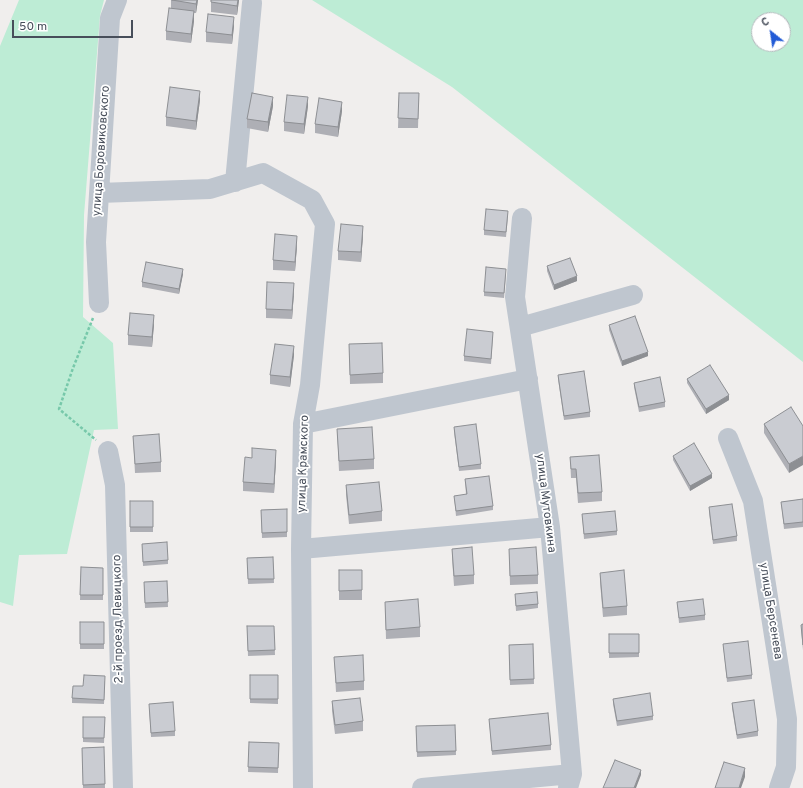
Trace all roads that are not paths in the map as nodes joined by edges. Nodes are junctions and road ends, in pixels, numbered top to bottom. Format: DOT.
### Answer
graph roads {
  1 [pos="117,0"];
  2 [pos="252,3"];
  3 [pos="235,182"];
  4 [pos="99,193"];
  5 [pos="522,218"];
  6 [pos="633,295"];
  7 [pos="99,303"];
  8 [pos="520,327"];
  9 [pos="528,379"];
  10 [pos="303,424"];
  11 [pos="728,438"];
  12 [pos="108,450"];
  13 [pos="550,527"];
  14 [pos="301,549"];
  15 [pos="570,781"];
  16 [pos="123,788"];
  17 [pos="302,788"];
  18 [pos="422,788"];
  19 [pos="779,788"];
  1 -- 4 [label="street, улица Боровиковского"];
  2 -- 3 [label="street"];
  3 -- 4 [label="street"];
  3 -- 10 [label="street, улица Крамского"];
  4 -- 7 [label="street, улица Боровиковского"];
  5 -- 8 [label="street, улица Мутовкина"];
  6 -- 8 [label="street"];
  8 -- 9 [label="street, улица Мутовкина"];
  9 -- 10 [label="street"];
  9 -- 13 [label="street, улица Мутовкина"];
  10 -- 14 [label="street, улица Крамского"];
  11 -- 19 [label="street, улица Берсенева"];
  12 -- 16 [label="street, 2-й проезд Левицкого"];
  13 -- 14 [label="street"];
  13 -- 15 [label="street, улица Мутовкина"];
  14 -- 17 [label="street, улица Крамского"];
  15 -- 18 [label="street"];
}
